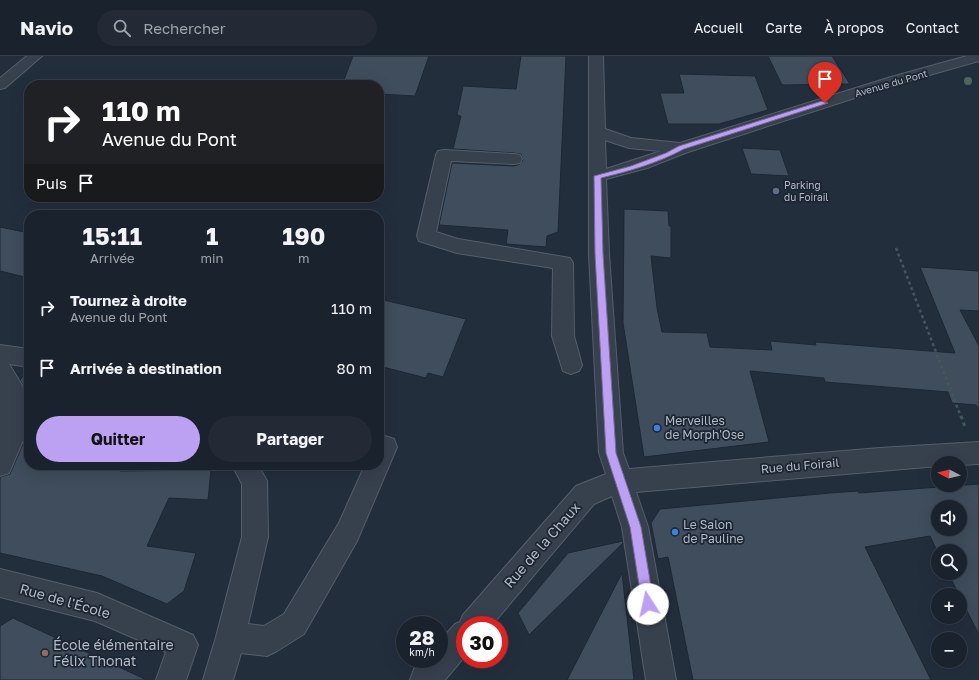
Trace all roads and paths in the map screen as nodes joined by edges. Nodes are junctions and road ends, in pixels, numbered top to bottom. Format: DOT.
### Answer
graph roads {
  1 [pos="35,56"];
  2 [pos="596,56"];
  3 [pos="978,58"];
  4 [pos="0,85"];
  5 [pos="596,131"];
  6 [pos="682,148"];
  7 [pos="514,159"];
  8 [pos="598,176"];
  9 [pos="896,248"];
  10 [pos="0,354"];
  11 [pos="24,357"];
  12 [pos="571,365"];
  13 [pos="0,369"];
  14 [pos="977,453"];
  15 [pos="0,465"];
  16 [pos="247,470"];
  17 [pos="374,470"];
  18 [pos="621,482"];
  19 [pos="0,583"];
  20 [pos="481,616"];
  21 [pos="231,637"];
  22 [pos="456,644"];
  23 [pos="171,680"];
  24 [pos="218,680"];
  25 [pos="425,680"];
  26 [pos="661,680"];
  1 -- 4 [label="street"];
  2 -- 5 [label="street"];
  3 -- 6 [label="street, Avenue du Pont"];
  5 -- 6 [label="street, Avenue du Pont"];
  5 -- 8 [label="street"];
  6 -- 8 [label="street, Avenue du Pont"];
  7 -- 12 [label="street"];
  8 -- 18 [label="street"];
  9 -- 14 [label="path"];
  10 -- 11 [label="street"];
  13 -- 15 [label="street"];
  14 -- 18 [label="street, Rue du Foirail"];
  16 -- 21 [label="street"];
  17 -- 21 [label="street"];
  18 -- 20 [label="street, Rue de la Chaux"];
  18 -- 26 [label="street"];
  19 -- 23 [label="street, Rue de l'École"];
  21 -- 24 [label="street"];
  22 -- 25 [label="street"];
}
